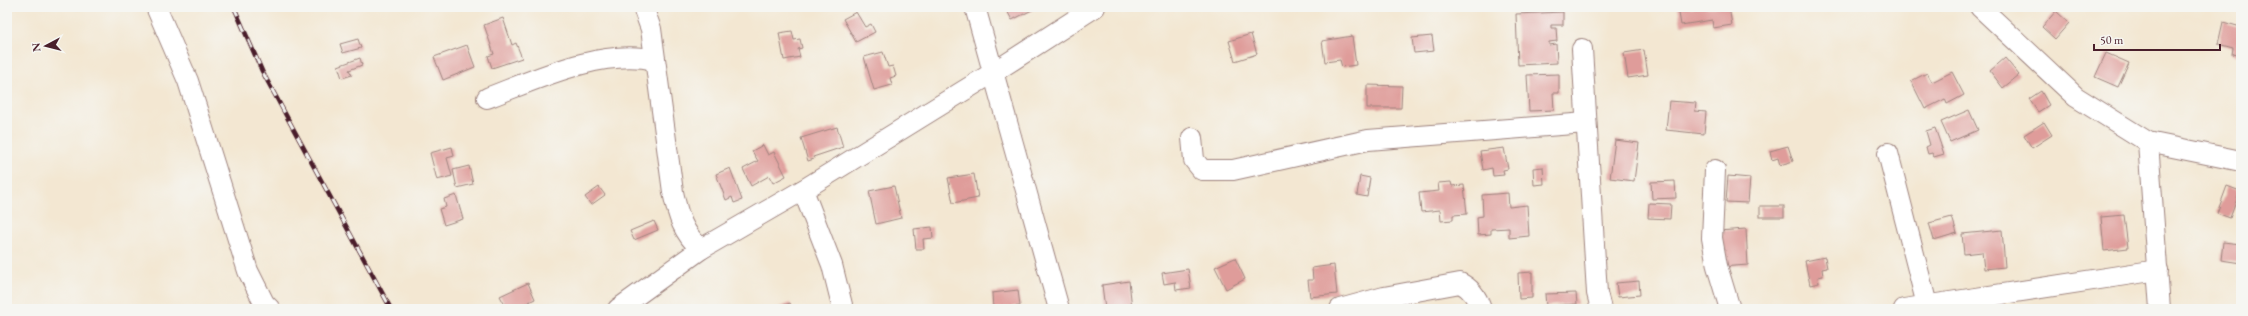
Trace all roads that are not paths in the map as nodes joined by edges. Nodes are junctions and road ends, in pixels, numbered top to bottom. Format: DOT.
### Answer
graph roads {
  1 [pos="156,7"];
  2 [pos="643,7"];
  3 [pos="975,7"];
  4 [pos="1095,7"];
  5 [pos="1980,7"];
  6 [pos="1582,49"];
  7 [pos="655,60"];
  8 [pos="994,72"];
  9 [pos="487,98"];
  10 [pos="1586,123"];
  11 [pos="1192,138"];
  12 [pos="2148,142"];
  13 [pos="1888,153"];
  14 [pos="2241,161"];
  15 [pos="1715,170"];
  16 [pos="803,190"];
  17 [pos="701,249"];
  18 [pos="2158,270"];
  19 [pos="1927,305"];
  20 [pos="270,309"];
  21 [pos="618,309"];
  22 [pos="843,309"];
  23 [pos="1059,309"];
  24 [pos="1340,309"];
  25 [pos="1481,309"];
  26 [pos="1601,309"];
  27 [pos="1730,309"];
  28 [pos="1904,309"];
  29 [pos="2160,309"];
  1 -- 20 [label="street"];
  2 -- 7 [label="street"];
  3 -- 8 [label="street"];
  4 -- 8 [label="street"];
  5 -- 12 [label="street"];
  6 -- 10 [label="street"];
  7 -- 9 [label="street"];
  7 -- 17 [label="street"];
  8 -- 16 [label="street"];
  8 -- 23 [label="street"];
  10 -- 11 [label="street"];
  10 -- 26 [label="street"];
  12 -- 14 [label="street"];
  12 -- 18 [label="street"];
  13 -- 19 [label="street"];
  15 -- 27 [label="street"];
  16 -- 17 [label="street"];
  16 -- 22 [label="street"];
  17 -- 21 [label="street"];
  18 -- 19 [label="street"];
  18 -- 29 [label="street"];
  19 -- 28 [label="street"];
  24 -- 25 [label="street"];
}
